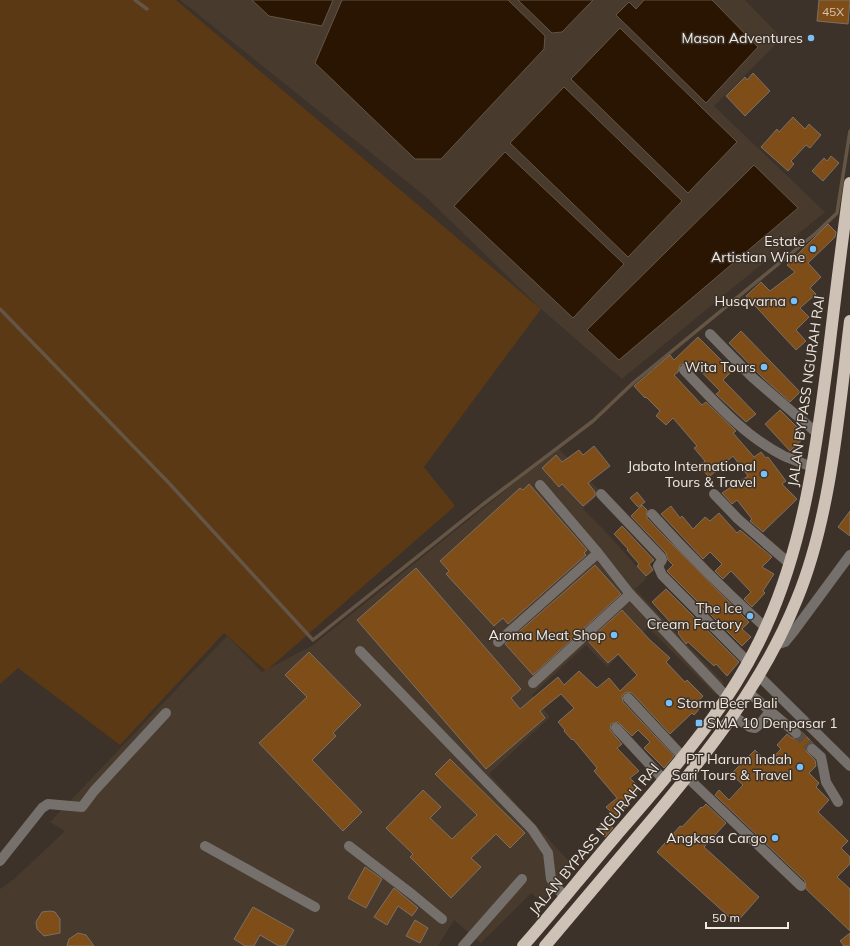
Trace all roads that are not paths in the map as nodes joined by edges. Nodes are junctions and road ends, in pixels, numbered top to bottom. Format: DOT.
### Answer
graph roads {
  1 [pos="850,183"];
  2 [pos="850,321"];
  3 [pos="710,334"];
  4 [pos="684,370"];
  5 [pos="818,434"];
  6 [pos="812,467"];
  7 [pos="540,485"];
  8 [pos="601,494"];
  9 [pos="714,494"];
  10 [pos="652,514"];
  11 [pos="598,553"];
  12 [pos="850,555"];
  13 [pos="790,564"];
  14 [pos="630,594"];
  15 [pos="766,628"];
  16 [pos="498,642"];
  17 [pos="776,645"];
  18 [pos="360,651"];
  19 [pos="748,662"];
  20 [pos="758,675"];
  21 [pos="533,683"];
  22 [pos="748,692"];
  23 [pos="726,696"];
  24 [pos="628,698"];
  25 [pos="770,710"];
  26 [pos="166,713"];
  27 [pos="732,716"];
  28 [pos="616,728"];
  29 [pos="796,733"];
  30 [pos="812,749"];
  31 [pos="682,756"];
  32 [pos="850,766"];
  33 [pos="687,777"];
  34 [pos="664,780"];
  35 [pos="838,802"];
  36 [pos="205,846"];
  37 [pos="349,846"];
  38 [pos="0,861"];
  39 [pos="522,879"];
  40 [pos="801,886"];
  41 [pos="564,898"];
  42 [pos="315,907"];
  43 [pos="442,919"];
  44 [pos="463,946"];
  45 [pos="523,946"];
  46 [pos="545,946"];
  1 -- 5 [label="highway, JALAN BYPASS NGURAH RAI"];
  2 -- 17 [label="highway"];
  3 -- 5 [label="street"];
  4 -- 6 [label="street"];
  5 -- 6 [label="highway, JALAN BYPASS NGURAH RAI"];
  6 -- 13 [label="highway, JALAN BYPASS NGURAH RAI"];
  7 -- 11 [label="street"];
  8 -- 19 [label="street"];
  9 -- 13 [label="street"];
  10 -- 15 [label="street"];
  11 -- 14 [label="street"];
  11 -- 16 [label="street"];
  12 -- 17 [label="street"];
  13 -- 15 [label="highway, JALAN BYPASS NGURAH RAI"];
  14 -- 21 [label="street"];
  14 -- 23 [label="street"];
  15 -- 19 [label="highway, JALAN BYPASS NGURAH RAI"];
  17 -- 20 [label="highway"];
  18 -- 41 [label="street"];
  19 -- 23 [label="highway, JALAN BYPASS NGURAH RAI"];
  20 -- 22 [label="highway"];
  20 -- 32 [label="street"];
  22 -- 25 [label="street"];
  22 -- 27 [label="highway"];
  23 -- 31 [label="highway, JALAN BYPASS NGURAH RAI"];
  24 -- 31 [label="street"];
  25 -- 27 [label="street"];
  25 -- 29 [label="street"];
  26 -- 38 [label="street"];
  27 -- 33 [label="highway"];
  28 -- 34 [label="street"];
  30 -- 35 [label="street"];
  31 -- 34 [label="highway, JALAN BYPASS NGURAH RAI"];
  33 -- 40 [label="street"];
  33 -- 46 [label="highway"];
  34 -- 41 [label="highway, JALAN BYPASS NGURAH RAI"];
  36 -- 42 [label="street"];
  37 -- 43 [label="street"];
  39 -- 44 [label="street"];
  41 -- 45 [label="highway, JALAN BYPASS NGURAH RAI"];
}
